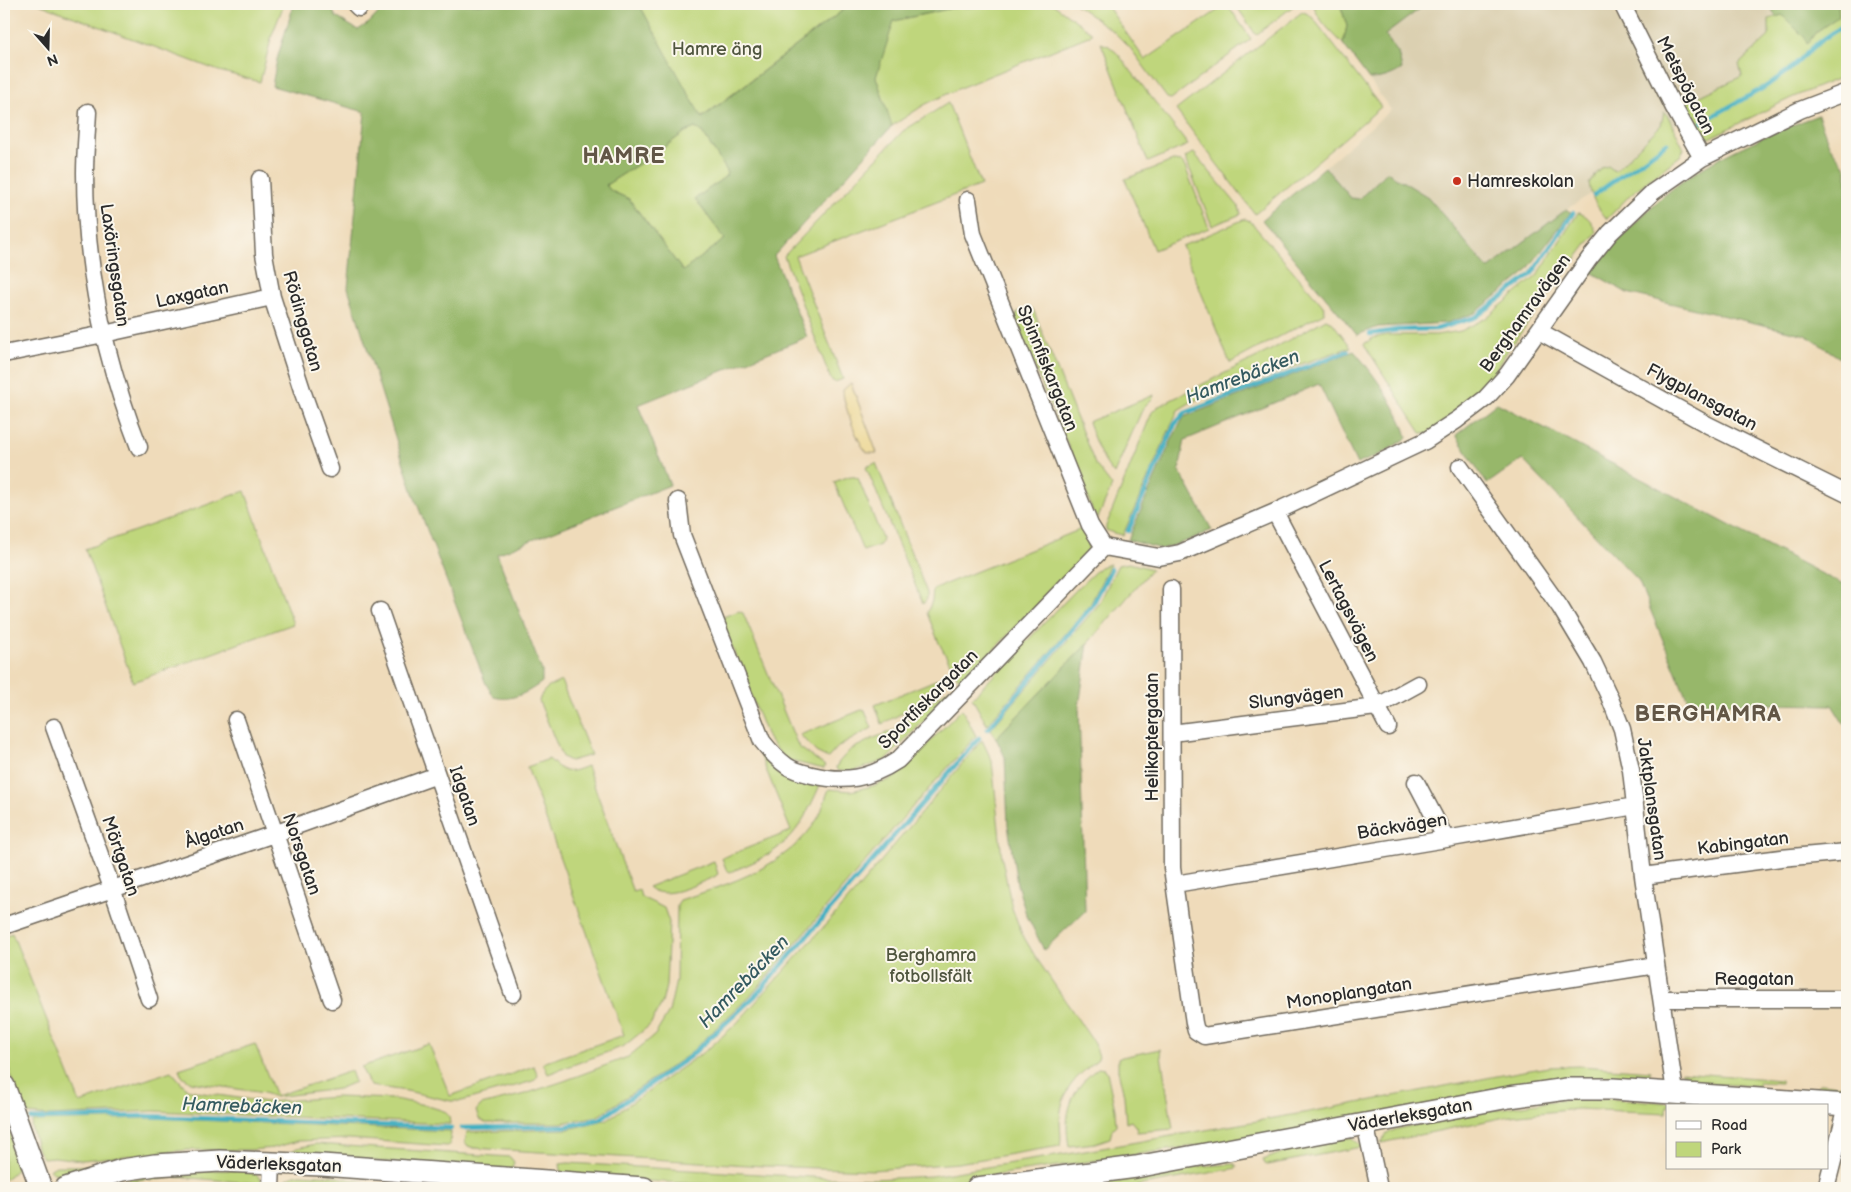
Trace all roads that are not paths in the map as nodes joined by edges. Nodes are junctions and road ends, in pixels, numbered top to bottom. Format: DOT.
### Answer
graph roads {
  1 [pos="1622,4"];
  2 [pos="1847,92"];
  3 [pos="88,112"];
  4 [pos="1702,158"];
  5 [pos="260,180"];
  6 [pos="968,200"];
  7 [pos="272,297"];
  8 [pos="1540,331"];
  9 [pos="104,334"];
  10 [pos="4,354"];
  11 [pos="139,447"];
  12 [pos="1460,467"];
  13 [pos="330,469"];
  14 [pos="1847,494"];
  15 [pos="678,501"];
  16 [pos="1275,512"];
  17 [pos="1104,547"];
  18 [pos="1171,589"];
  19 [pos="380,611"];
  20 [pos="1418,684"];
  21 [pos="1376,707"];
  22 [pos="236,720"];
  23 [pos="54,726"];
  24 [pos="1388,728"];
  25 [pos="1172,733"];
  26 [pos="437,776"];
  27 [pos="1416,782"];
  28 [pos="1635,806"];
  29 [pos="274,834"];
  30 [pos="1446,839"];
  31 [pos="1847,852"];
  32 [pos="1644,876"];
  33 [pos="1175,884"];
  34 [pos="112,888"];
  35 [pos="4,926"];
  36 [pos="1656,965"];
  37 [pos="513,994"];
  38 [pos="149,999"];
  39 [pos="1662,999"];
  40 [pos="1847,999"];
  41 [pos="332,1000"];
  42 [pos="4,1086"];
  43 [pos="1674,1092"];
  44 [pos="1847,1105"];
  45 [pos="1366,1123"];
  46 [pos="272,1164"];
  47 [pos="40,1188"];
  48 [pos="66,1188"];
  49 [pos="271,1188"];
  50 [pos="644,1188"];
  51 [pos="978,1188"];
  52 [pos="1379,1188"];
  53 [pos="1826,1188"];
  1 -- 4 [label="street, Metspögatan"];
  2 -- 4 [label="street, Berghamravägen"];
  3 -- 9 [label="street, Laxöringsgatan"];
  4 -- 8 [label="street, Berghamravägen"];
  5 -- 7 [label="street, Rödinggatan"];
  6 -- 17 [label="street, Spinnfiskargatan"];
  7 -- 9 [label="street, Laxgatan"];
  7 -- 13 [label="street, Rödinggatan"];
  8 -- 14 [label="street, Flygplansgatan"];
  8 -- 16 [label="street, Berghamravägen"];
  9 -- 10 [label="street, Laxgatan"];
  9 -- 11 [label="street, Laxöringsgatan"];
  12 -- 28 [label="street, Jaktplansgatan"];
  15 -- 17 [label="street, Sportfiskargatan"];
  16 -- 17 [label="street, Berghamravägen"];
  16 -- 21 [label="street, Lertagsvägen"];
  18 -- 25 [label="street, Helikoptergatan"];
  19 -- 26 [label="street, Idgatan"];
  20 -- 21 [label="street, Slungvägen"];
  21 -- 24 [label="street, Lertagsvägen"];
  21 -- 25 [label="street, Slungvägen"];
  22 -- 29 [label="street, Norsgatan"];
  23 -- 34 [label="street, Mörtgatan"];
  25 -- 33 [label="street, Helikoptergatan"];
  26 -- 29 [label="street, Ålgatan"];
  26 -- 37 [label="street, Idgatan"];
  27 -- 30 [label="street"];
  28 -- 30 [label="street, Bäckvägen"];
  28 -- 32 [label="street, Jaktplansgatan"];
  29 -- 34 [label="street, Ålgatan"];
  29 -- 41 [label="street, Norsgatan"];
  30 -- 33 [label="street, Bäckvägen"];
  31 -- 32 [label="street, Kabingatan"];
  32 -- 36 [label="street, Jaktplansgatan"];
  33 -- 36 [label="street, Monoplangatan"];
  34 -- 35 [label="street, Ålgatan"];
  34 -- 38 [label="street, Mörtgatan"];
  36 -- 39 [label="street, Jaktplansgatan"];
  39 -- 40 [label="street, Reagatan"];
  39 -- 43 [label="street, Jaktplansgatan"];
  42 -- 47 [label="street"];
  43 -- 44 [label="street, Väderleksgatan"];
  43 -- 45 [label="street, Väderleksgatan"];
  44 -- 53 [label="street"];
  45 -- 51 [label="street, Väderleksgatan"];
  45 -- 52 [label="street"];
  46 -- 48 [label="street, Väderleksgatan"];
  46 -- 49 [label="street"];
  46 -- 50 [label="street, Väderleksgatan"];
}
